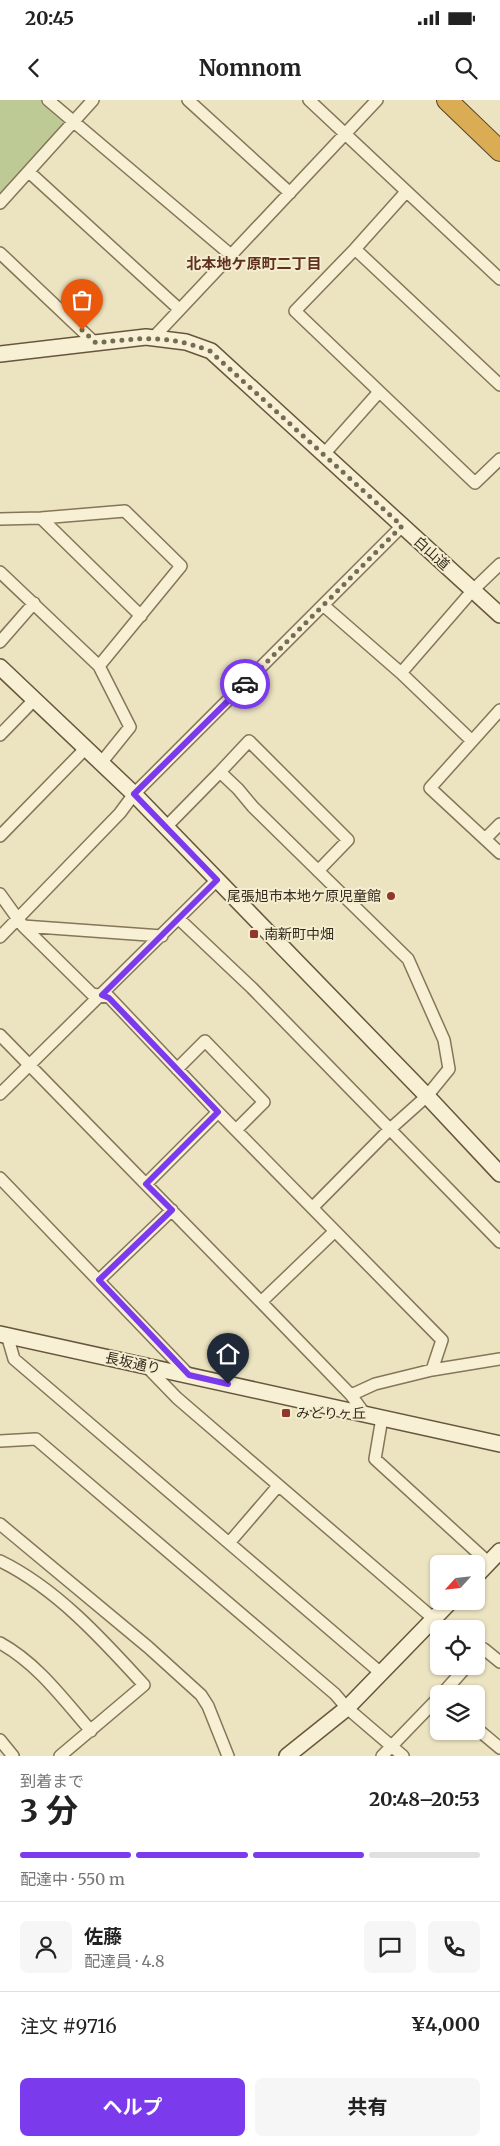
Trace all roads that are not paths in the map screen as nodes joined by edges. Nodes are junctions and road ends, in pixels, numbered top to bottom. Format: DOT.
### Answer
graph roads {
  1 [pos="48,100"];
  2 [pos="93,100"];
  3 [pos="188,100"];
  4 [pos="308,100"];
  5 [pos="377,100"];
  6 [pos="447,100"];
  7 [pos="463,100"];
  8 [pos="73,122"];
  9 [pos="344,134"];
  10 [pos="500,135"];
  11 [pos="500,151"];
  12 [pos="29,172"];
  13 [pos="290,192"];
  14 [pos="406,192"];
  15 [pos="0,202"];
  16 [pos="355,249"];
  17 [pos="0,253"];
  18 [pos="231,255"];
  19 [pos="498,272"];
  20 [pos="179,309"];
  21 [pos="153,338"];
  22 [pos="96,343"];
  23 [pos="0,354"];
  24 [pos="500,385"];
  25 [pos="379,392"];
  26 [pos="324,454"];
  27 [pos="500,459"];
  28 [pos="41,518"];
  29 [pos="0,519"];
  30 [pos="402,526"];
  31 [pos="500,564"];
  32 [pos="0,572"];
  33 [pos="473,590"];
  34 [pos="34,604"];
  35 [pos="323,605"];
  36 [pos="500,615"];
  37 [pos="141,616"];
  38 [pos="0,642"];
  39 [pos="0,666"];
  40 [pos="99,666"];
  41 [pos="401,674"];
  42 [pos="35,699"];
  43 [pos="500,710"];
  44 [pos="0,736"];
  45 [pos="471,740"];
  46 [pos="86,748"];
  47 [pos="101,763"];
  48 [pos="220,772"];
  49 [pos="134,794"];
  50 [pos="500,824"];
  51 [pos="166,827"];
  52 [pos="0,836"];
  53 [pos="485,839"];
  54 [pos="500,853"];
  55 [pos="318,871"];
  56 [pos="217,880"];
  57 [pos="0,894"];
  58 [pos="179,918"];
  59 [pos="20,922"];
  60 [pos="0,936"];
  61 [pos="162,936"];
  62 [pos="102,995"];
  63 [pos="0,1035"];
  64 [pos="29,1066"];
  65 [pos="177,1069"];
  66 [pos="0,1094"];
  67 [pos="427,1096"];
  68 [pos="218,1112"];
  69 [pos="236,1130"];
  70 [pos="389,1130"];
  71 [pos="500,1174"];
  72 [pos="0,1178"];
  73 [pos="146,1184"];
  74 [pos="313,1207"];
  75 [pos="172,1210"];
  76 [pos="335,1231"];
  77 [pos="500,1242"];
  78 [pos="99,1280"];
  79 [pos="261,1302"];
  80 [pos="3,1334"];
  81 [pos="500,1359"];
  82 [pos="146,1366"];
  83 [pos="432,1370"];
  84 [pos="189,1375"];
  85 [pos="351,1395"];
  86 [pos="364,1414"];
  87 [pos="382,1418"];
  88 [pos="0,1441"];
  89 [pos="500,1444"];
  90 [pos="278,1486"];
  91 [pos="0,1524"];
  92 [pos="229,1544"];
  93 [pos="500,1551"];
  94 [pos="0,1561"];
  95 [pos="489,1563"];
  96 [pos="485,1567"];
  97 [pos="442,1610"];
  98 [pos="434,1619"];
  99 [pos="0,1643"];
  100 [pos="485,1650"];
  101 [pos="500,1662"];
  102 [pos="382,1674"];
  103 [pos="459,1675"];
  104 [pos="450,1685"];
  105 [pos="430,1707"];
  106 [pos="347,1708"];
  107 [pos="91,1731"];
  108 [pos="485,1736"];
  109 [pos="0,1740"];
  110 [pos="392,1747"];
  111 [pos="500,1748"];
  112 [pos="13,1756"];
  113 [pos="60,1756"];
  114 [pos="228,1756"];
  115 [pos="287,1756"];
  116 [pos="382,1756"];
  117 [pos="403,1756"];
  1 -- 8 [label="street"];
  2 -- 8 [label="street"];
  3 -- 13 [label="street"];
  4 -- 9 [label="street"];
  5 -- 9 [label="street"];
  6 -- 11 [label="highway"];
  7 -- 10 [label="highway"];
  8 -- 12 [label="street"];
  8 -- 18 [label="street"];
  9 -- 13 [label="street"];
  9 -- 14 [label="street"];
  12 -- 15 [label="street"];
  12 -- 20 [label="street"];
  13 -- 18 [label="street"];
  14 -- 16 [label="street"];
  14 -- 19 [label="street"];
  16 -- 24 [label="street"];
  16 -- 25 [label="street"];
  17 -- 22 [label="street"];
  18 -- 20 [label="street"];
  20 -- 21 [label="street"];
  21 -- 22 [label="street, 白山道"];
  21 -- 26 [label="street, 白山道"];
  22 -- 23 [label="street, 白山道"];
  25 -- 26 [label="street"];
  25 -- 27 [label="street"];
  26 -- 30 [label="street, 白山道"];
  28 -- 29 [label="street"];
  28 -- 37 [label="street"];
  28 -- 37 [label="street"];
  30 -- 33 [label="street, 白山道"];
  30 -- 35 [label="street"];
  31 -- 33 [label="street"];
  32 -- 34 [label="street"];
  33 -- 36 [label="street, 白山道"];
  33 -- 41 [label="street"];
  34 -- 38 [label="street"];
  34 -- 40 [label="street"];
  35 -- 41 [label="street"];
  35 -- 49 [label="street"];
  37 -- 40 [label="street"];
  39 -- 42 [label="street"];
  40 -- 47 [label="street"];
  41 -- 45 [label="street"];
  42 -- 44 [label="street"];
  42 -- 46 [label="street"];
  43 -- 45 [label="street"];
  45 -- 53 [label="street"];
  46 -- 47 [label="street"];
  46 -- 52 [label="street"];
  47 -- 49 [label="street"];
  48 -- 51 [label="street"];
  48 -- 55 [label="street"];
  48 -- 55 [label="street"];
  49 -- 51 [label="street"];
  49 -- 59 [label="street"];
  50 -- 53 [label="street"];
  51 -- 56 [label="street"];
  53 -- 54 [label="street"];
  55 -- 67 [label="street"];
  56 -- 58 [label="street"];
  56 -- 67 [label="street"];
  57 -- 59 [label="street"];
  58 -- 61 [label="street"];
  58 -- 70 [label="street"];
  59 -- 60 [label="street"];
  59 -- 61 [label="street"];
  59 -- 62 [label="street"];
  61 -- 62 [label="street"];
  62 -- 64 [label="street"];
  62 -- 65 [label="street"];
  63 -- 64 [label="street"];
  64 -- 66 [label="street"];
  64 -- 73 [label="street"];
  65 -- 68 [label="street"];
  65 -- 69 [label="street"];
  67 -- 70 [label="street"];
  67 -- 71 [label="street"];
  68 -- 69 [label="street"];
  68 -- 73 [label="street"];
  69 -- 74 [label="street"];
  70 -- 74 [label="street"];
  70 -- 77 [label="street"];
  72 -- 78 [label="street"];
  73 -- 75 [label="street"];
  74 -- 76 [label="street"];
  75 -- 78 [label="street"];
  75 -- 79 [label="street"];
  76 -- 79 [label="street"];
  76 -- 83 [label="street"];
  78 -- 84 [label="street"];
  79 -- 85 [label="street"];
  80 -- 82 [label="street, 長坂通り"];
  80 -- 92 [label="street"];
  81 -- 83 [label="street"];
  82 -- 84 [label="street, 長坂通り"];
  82 -- 90 [label="street"];
  83 -- 85 [label="street"];
  84 -- 86 [label="street, 長坂通り"];
  85 -- 86 [label="street"];
  86 -- 87 [label="street, 長坂通り"];
  87 -- 89 [label="street, 長坂通り"];
  87 -- 95 [label="street"];
  88 -- 106 [label="street"];
  90 -- 92 [label="street"];
  90 -- 98 [label="street"];
  91 -- 114 [label="street"];
  92 -- 102 [label="street"];
  93 -- 95 [label="street"];
  94 -- 107 [label="street"];
  95 -- 96 [label="street"];
  97 -- 98 [label="street"];
  98 -- 102 [label="street"];
  99 -- 107 [label="street"];
  100 -- 101 [label="street"];
  102 -- 106 [label="street"];
  103 -- 104 [label="street"];
  105 -- 110 [label="street"];
  106 -- 110 [label="street"];
  106 -- 115 [label="street"];
  107 -- 113 [label="street"];
  108 -- 111 [label="street"];
  109 -- 112 [label="street"];
  110 -- 116 [label="street"];
  110 -- 117 [label="street"];
}
